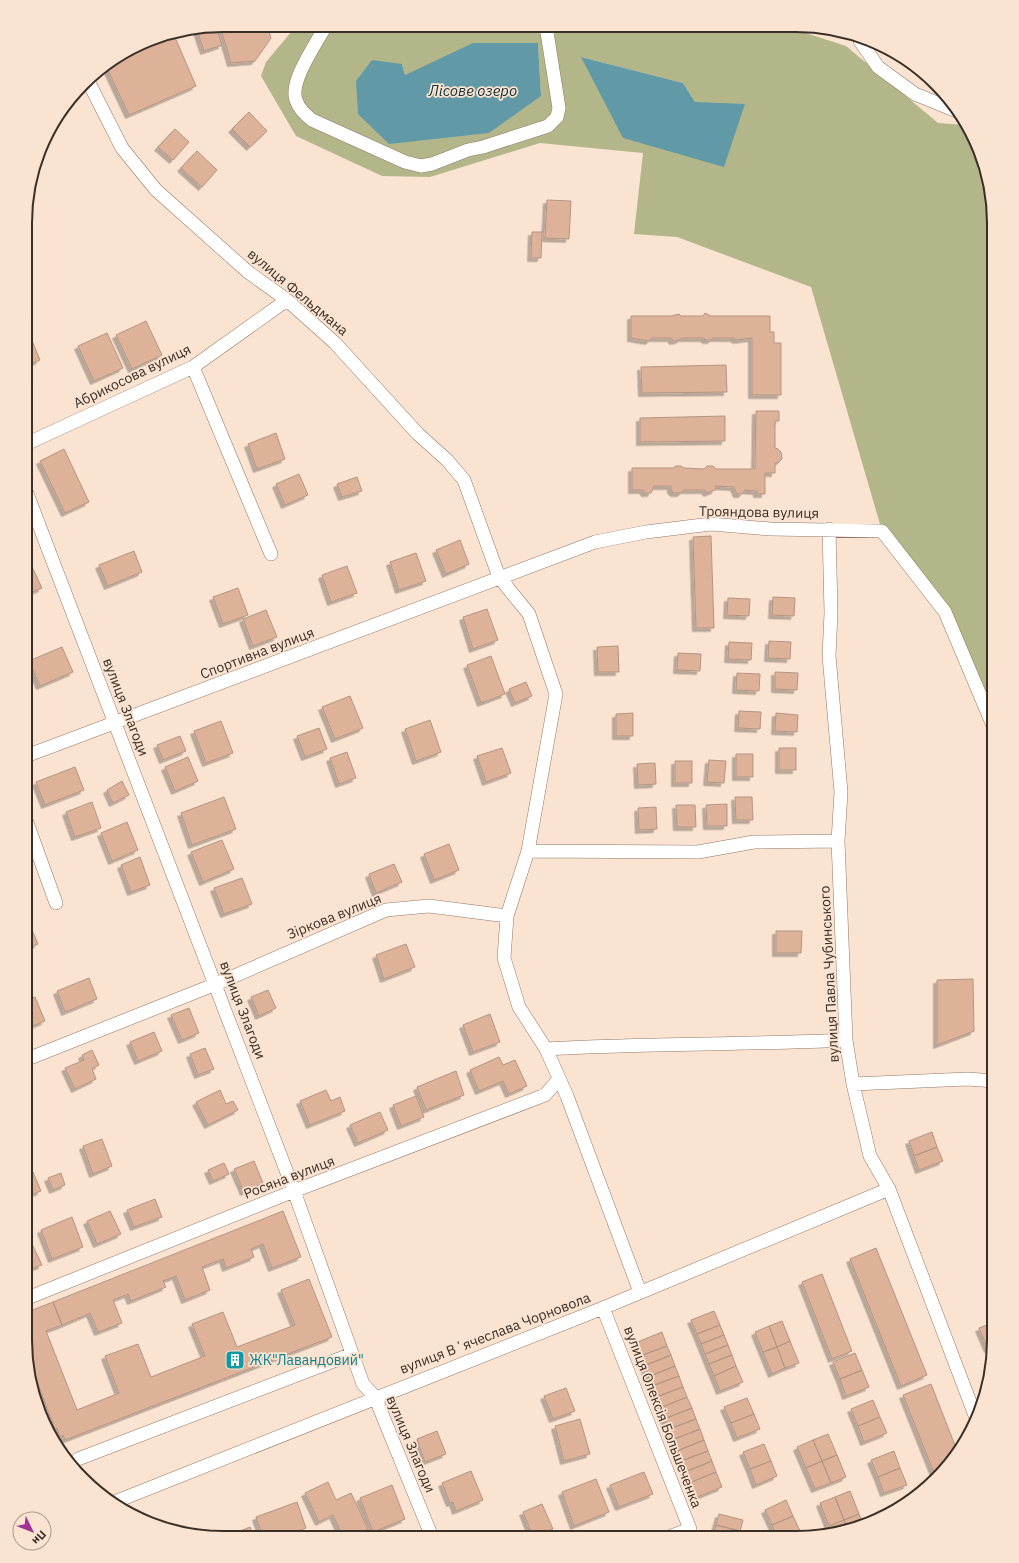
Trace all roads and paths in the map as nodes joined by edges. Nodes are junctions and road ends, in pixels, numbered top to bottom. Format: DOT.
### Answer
graph roads {
  1 [pos="322,32"];
  2 [pos="547,32"];
  3 [pos="862,44"];
  4 [pos="91,85"];
  5 [pos="949,108"];
  6 [pos="287,300"];
  7 [pos="193,367"];
  8 [pos="32,441"];
  9 [pos="32,507"];
  10 [pos="829,530"];
  11 [pos="271,554"];
  12 [pos="499,577"];
  13 [pos="987,711"];
  14 [pos="115,724"];
  15 [pos="32,754"];
  16 [pos="32,837"];
  17 [pos="838,841"];
  18 [pos="528,851"];
  19 [pos="56,903"];
  20 [pos="507,916"];
  21 [pos="216,984"];
  22 [pos="846,1040"];
  23 [pos="546,1049"];
  24 [pos="32,1057"];
  25 [pos="559,1079"];
  26 [pos="987,1080"];
  27 [pos="853,1084"];
  28 [pos="889,1189"];
  29 [pos="294,1191"];
  30 [pos="640,1292"];
  31 [pos="32,1296"];
  32 [pos="603,1308"];
  33 [pos="352,1354"];
  34 [pos="375,1397"];
  35 [pos="973,1410"];
  36 [pos="78,1459"];
  37 [pos="118,1500"];
  38 [pos="430,1531"];
  39 [pos="688,1531"];
  1 -- 2 [label="street"];
  3 -- 5 [label="street"];
  4 -- 6 [label="street, вулиця Фельдмана"];
  6 -- 7 [label="street, Абрикосова вулиця"];
  6 -- 12 [label="street, вулиця Фельдмана"];
  7 -- 8 [label="street, Абрикосова вулиця"];
  7 -- 11 [label="street"];
  9 -- 14 [label="street, вулиця Злагоди"];
  10 -- 12 [label="street, Трояндова вулиця"];
  10 -- 13 [label="street, Трояндова вулиця"];
  10 -- 17 [label="street, вулиця Павла Чубинського"];
  12 -- 14 [label="street, Спортивна вулиця"];
  12 -- 18 [label="street"];
  14 -- 15 [label="street, Спортивна вулиця"];
  14 -- 21 [label="street, вулиця Злагоди"];
  16 -- 19 [label="street"];
  17 -- 18 [label="street"];
  17 -- 22 [label="street, вулиця Павла Чубинського"];
  18 -- 20 [label="street"];
  20 -- 21 [label="street, Зіркова вулиця"];
  20 -- 23 [label="street"];
  21 -- 24 [label="street, Зіркова вулиця"];
  21 -- 29 [label="street, вулиця Злагоди"];
  22 -- 23 [label="street"];
  22 -- 27 [label="street, вулиця Павла Чубинського"];
  23 -- 25 [label="street"];
  25 -- 29 [label="street, Росяна вулиця"];
  25 -- 30 [label="street"];
  26 -- 27 [label="street"];
  27 -- 28 [label="street, вулиця Павла Чубинського"];
  28 -- 30 [label="street, вулиця Вʼячеслава Чорновола"];
  28 -- 35 [label="street, вулиця Павла Чубинського"];
  29 -- 31 [label="street, Росяна вулиця"];
  29 -- 33 [label="street, вулиця Злагоди"];
  30 -- 32 [label="street, вулиця Вʼячеслава Чорновола"];
  32 -- 34 [label="street, вулиця Вʼячеслава Чорновола"];
  32 -- 39 [label="street, вулиця Олексія Большеченка"];
  33 -- 34 [label="street, вулиця Злагоди"];
  33 -- 36 [label="street"];
  34 -- 37 [label="street, вулиця Вʼячеслава Чорновола"];
  34 -- 38 [label="street, вулиця Злагоди"];
}
